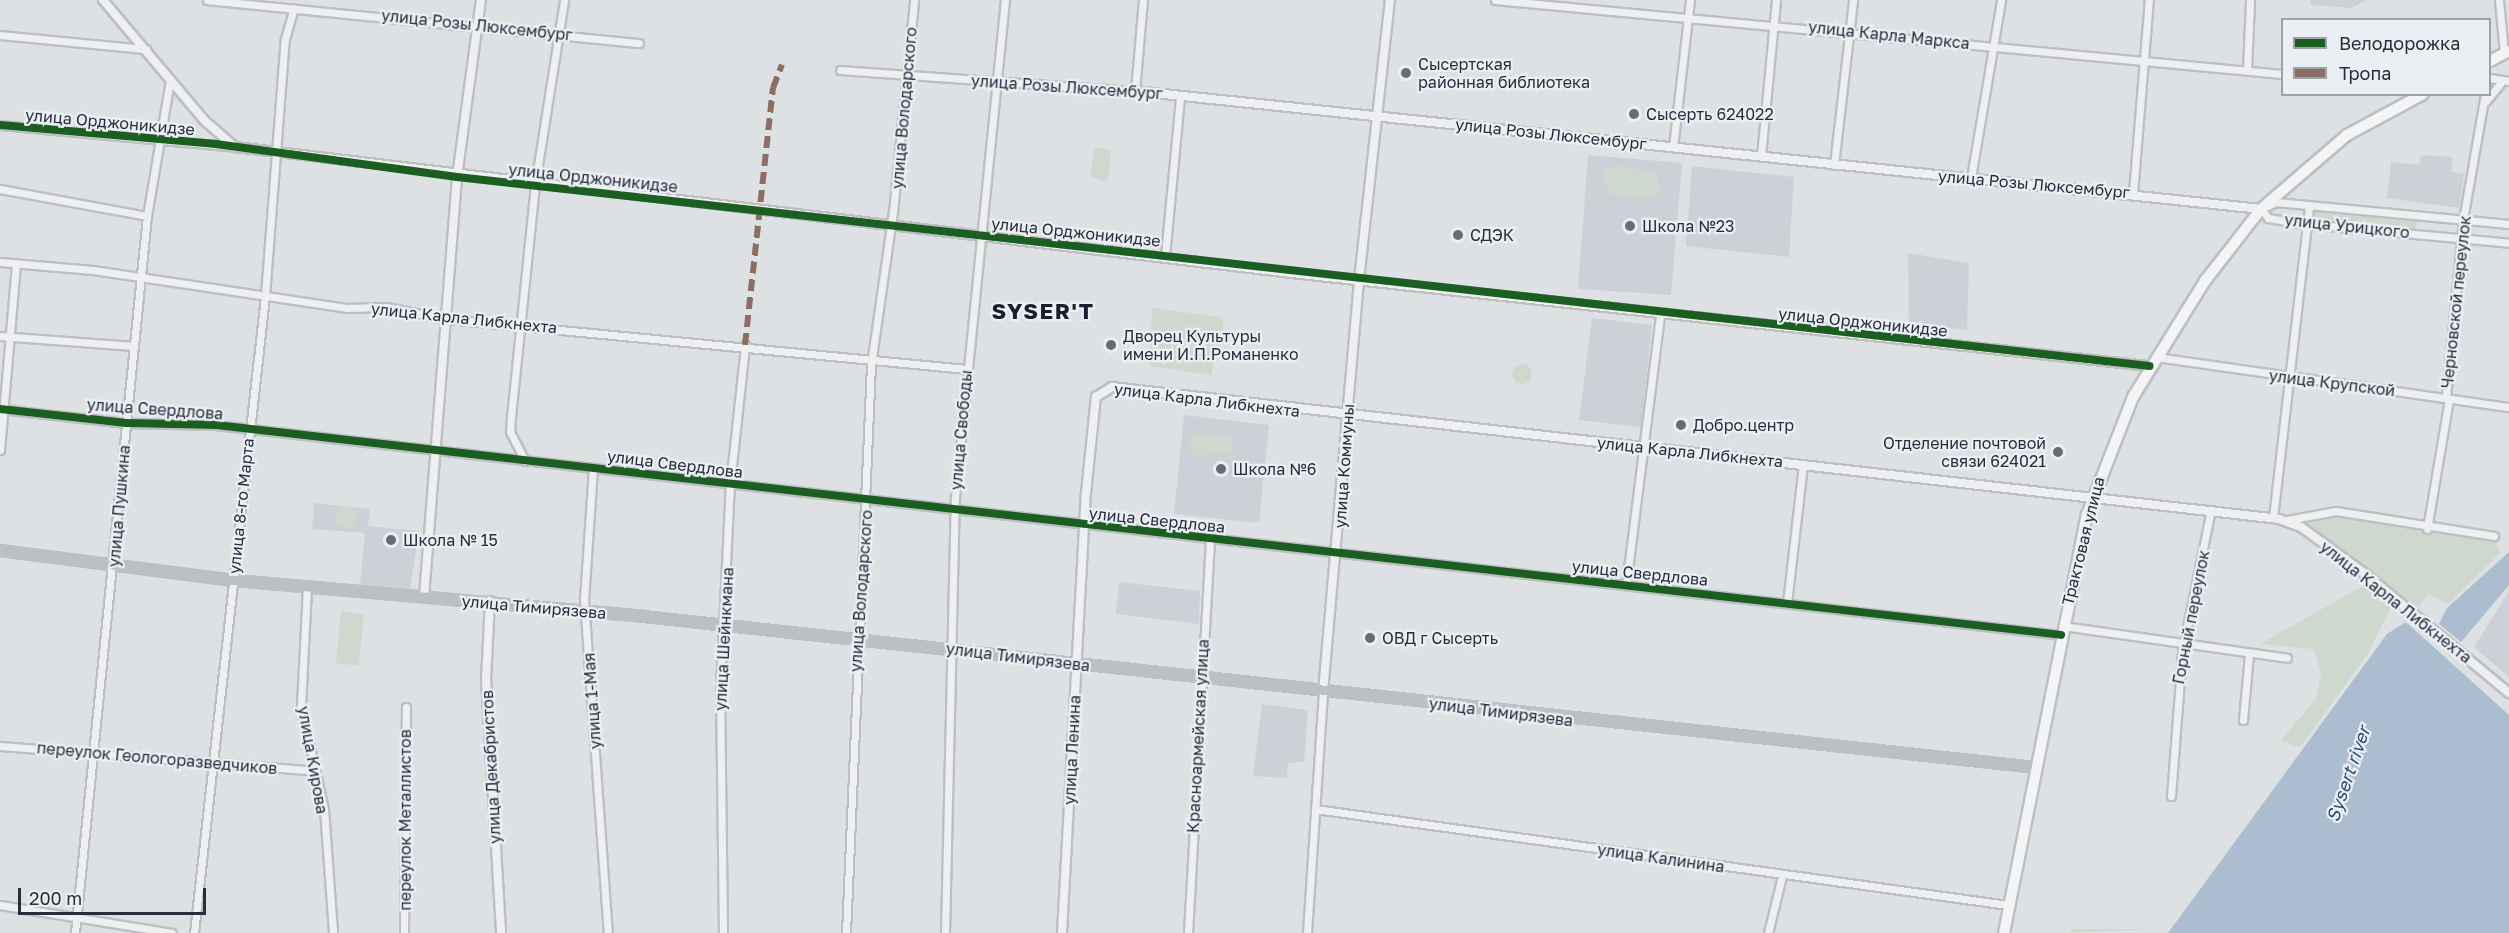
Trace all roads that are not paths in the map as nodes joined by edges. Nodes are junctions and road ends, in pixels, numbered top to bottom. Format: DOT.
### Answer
graph roads {
  1 [pos="104,0"];
  2 [pos="207,0"];
  3 [pos="481,0"];
  4 [pos="564,0"];
  5 [pos="914,0"];
  6 [pos="1005,0"];
  7 [pos="1143,0"];
  8 [pos="1390,0"];
  9 [pos="1495,0"];
  10 [pos="1690,0"];
  11 [pos="1776,0"];
  12 [pos="1853,0"];
  13 [pos="2001,0"];
  14 [pos="2150,0"];
  15 [pos="2250,0"];
  16 [pos="2499,0"];
  17 [pos="1545,3"];
  18 [pos="294,8"];
  19 [pos="1688,17"];
  20 [pos="1774,23"];
  21 [pos="479,24"];
  22 [pos="1848,31"];
  23 [pos="561,33"];
  24 [pos="0,35"];
  25 [pos="639,43"];
  26 [pos="1995,45"];
  27 [pos="146,49"];
  28 [pos="2507,52"];
  29 [pos="2145,60"];
  30 [pos="2491,60"];
  31 [pos="840,70"];
  32 [pos="2247,70"];
  33 [pos="2281,74"];
  34 [pos="908,77"];
  35 [pos="2491,78"];
  36 [pos="170,80"];
  37 [pos="2506,81"];
  38 [pos="993,82"];
  39 [pos="1135,91"];
  40 [pos="2491,94"];
  41 [pos="1180,96"];
  42 [pos="2415,96"];
  43 [pos="2486,98"];
  44 [pos="1378,115"];
  45 [pos="0,124"];
  46 [pos="159,143"];
  47 [pos="235,147"];
  48 [pos="1673,147"];
  49 [pos="275,154"];
  50 [pos="1761,156"];
  51 [pos="1834,165"];
  52 [pos="457,177"];
  53 [pos="1971,178"];
  54 [pos="535,184"];
  55 [pos="0,189"];
  56 [pos="2133,193"];
  57 [pos="2309,205"];
  58 [pos="2261,209"];
  59 [pos="147,216"];
  60 [pos="2463,220"];
  61 [pos="892,224"];
  62 [pos="2306,224"];
  63 [pos="2509,224"];
  64 [pos="978,234"];
  65 [pos="2461,238"];
  66 [pos="2509,243"];
  67 [pos="1165,256"];
  68 [pos="0,262"];
  69 [pos="16,265"];
  70 [pos="141,280"];
  71 [pos="1359,280"];
  72 [pos="265,296"];
  73 [pos="1660,315"];
  74 [pos="446,319"];
  75 [pos="520,324"];
  76 [pos="0,336"];
  77 [pos="10,337"];
  78 [pos="745,345"];
  79 [pos="134,346"];
  80 [pos="2152,361"];
  81 [pos="871,364"];
  82 [pos="966,369"];
  83 [pos="2287,378"];
  84 [pos="1102,389"];
  85 [pos="2448,398"];
  86 [pos="2509,407"];
  87 [pos="2,409"];
  88 [pos="1347,417"];
  89 [pos="126,423"];
  90 [pos="249,430"];
  91 [pos="1647,447"];
  92 [pos="0,450"];
  93 [pos="434,453"];
  94 [pos="525,461"];
  95 [pos="1803,465"];
  96 [pos="593,468"];
  97 [pos="730,484"];
  98 [pos="2093,496"];
  99 [pos="867,503"];
  100 [pos="2211,510"];
  101 [pos="956,514"];
  102 [pos="2276,518"];
  103 [pos="1084,526"];
  104 [pos="2427,529"];
  105 [pos="2494,536"];
  106 [pos="1210,539"];
  107 [pos="0,550"];
  108 [pos="1337,554"];
  109 [pos="114,563"];
  110 [pos="233,580"];
  111 [pos="1626,585"];
  112 [pos="307,587"];
  113 [pos="424,597"];
  114 [pos="490,602"];
  115 [pos="1787,603"];
  116 [pos="585,611"];
  117 [pos="724,625"];
  118 [pos="2062,631"];
  119 [pos="856,639"];
  120 [pos="2185,647"];
  121 [pos="949,649"];
  122 [pos="2249,654"];
  123 [pos="2287,658"];
  124 [pos="1077,665"];
  125 [pos="1201,679"];
  126 [pos="1323,692"];
  127 [pos="2509,693"];
  128 [pos="406,707"];
  129 [pos="2243,720"];
  130 [pos="0,746"];
  131 [pos="95,752"];
  132 [pos="216,763"];
  133 [pos="2035,767"];
  134 [pos="315,771"];
  135 [pos="2171,796"];
  136 [pos="1315,809"];
  137 [pos="1782,876"];
  138 [pos="0,905"];
  139 [pos="2008,905"];
  140 [pos="76,916"];
  141 [pos="75,933"];
  142 [pos="172,933"];
  143 [pos="195,933"];
  144 [pos="333,933"];
  145 [pos="404,933"];
  146 [pos="501,933"];
  147 [pos="608,933"];
  148 [pos="723,933"];
  149 [pos="846,933"];
  150 [pos="945,933"];
  151 [pos="1062,933"];
  152 [pos="1188,933"];
  153 [pos="1307,933"];
  154 [pos="1768,933"];
  155 [pos="2004,933"];
  1 -- 27 [label="street"];
  2 -- 18 [label="street, улица Розы Люксембург"];
  3 -- 21 [label="street"];
  4 -- 23 [label="street"];
  5 -- 34 [label="street, улица Володарского"];
  6 -- 38 [label="street, улица Свободы"];
  7 -- 39 [label="street"];
  8 -- 44 [label="street, улица Коммуны"];
  9 -- 17 [label="street, улица Карла Маркса"];
  10 -- 19 [label="street"];
  11 -- 20 [label="street"];
  12 -- 22 [label="street"];
  13 -- 26 [label="street"];
  14 -- 29 [label="street"];
  15 -- 32 [label="street"];
  16 -- 28 [label="street"];
  17 -- 19 [label="street, улица Карла Маркса"];
  18 -- 21 [label="street, улица Розы Люксембург"];
  18 -- 49 [label="street, улица 8-го Марта"];
  19 -- 20 [label="street, улица Карла Маркса"];
  19 -- 48 [label="street"];
  20 -- 22 [label="street, улица Карла Маркса"];
  20 -- 50 [label="street"];
  21 -- 23 [label="street, улица Розы Люксембург"];
  21 -- 52 [label="street"];
  22 -- 26 [label="street, улица Карла Маркса"];
  22 -- 51 [label="street"];
  23 -- 25 [label="street, улица Розы Люксембург"];
  23 -- 54 [label="street"];
  24 -- 27 [label="street"];
  26 -- 29 [label="street, улица Карла Маркса"];
  26 -- 53 [label="street"];
  27 -- 36 [label="street"];
  28 -- 30 [label="main road"];
  29 -- 32 [label="street, улица Карла Маркса"];
  29 -- 56 [label="street"];
  31 -- 34 [label="street, улица Розы Люксембург"];
  32 -- 33 [label="street, улица Карла Маркса"];
  34 -- 38 [label="street, улица Розы Люксембург"];
  34 -- 61 [label="street, улица Володарского"];
  35 -- 37 [label="street"];
  36 -- 46 [label="street, улица Пушкина"];
  36 -- 47 [label="street"];
  37 -- 40 [label="street"];
  38 -- 39 [label="street, улица Розы Люксембург"];
  38 -- 64 [label="street, улица Свободы"];
  39 -- 41 [label="street, улица Розы Люксембург"];
  41 -- 44 [label="street, улица Розы Люксембург"];
  41 -- 67 [label="street"];
  42 -- 58 [label="main road, Трактовая улица"];
  43 -- 60 [label="street, Черновской переулок"];
  44 -- 48 [label="street, улица Розы Люксембург"];
  44 -- 71 [label="street, улица Коммуны"];
  45 -- 46 [label="street, улица Орджоникидзе"];
  46 -- 47 [label="street, улица Орджоникидзе"];
  46 -- 59 [label="street, улица Пушкина"];
  47 -- 49 [label="street, улица Орджоникидзе"];
  48 -- 50 [label="street, улица Розы Люксембург"];
  49 -- 52 [label="street, улица Орджоникидзе"];
  49 -- 72 [label="street, улица 8-го Марта"];
  50 -- 51 [label="street, улица Розы Люксембург"];
  51 -- 53 [label="street, улица Розы Люксембург"];
  52 -- 54 [label="street, улица Орджоникидзе"];
  52 -- 74 [label="street"];
  53 -- 56 [label="street, улица Розы Люксембург"];
  54 -- 61 [label="street, улица Орджоникидзе"];
  54 -- 75 [label="street"];
  55 -- 59 [label="street"];
  56 -- 58 [label="street, улица Розы Люксембург"];
  57 -- 58 [label="street, улица Урицкого"];
  57 -- 60 [label="street, улица Урицкого"];
  57 -- 62 [label="street"];
  58 -- 62 [label="street, улица Урицкого"];
  58 -- 80 [label="main road, Трактовая улица"];
  59 -- 70 [label="street, улица Пушкина"];
  60 -- 63 [label="street, улица Урицкого"];
  60 -- 65 [label="street, Черновской переулок"];
  61 -- 64 [label="street, улица Орджоникидзе"];
  61 -- 81 [label="street, улица Володарского"];
  62 -- 65 [label="street, улица Урицкого"];
  62 -- 83 [label="street"];
  64 -- 67 [label="street, улица Орджоникидзе"];
  64 -- 82 [label="street, улица Свободы"];
  65 -- 66 [label="street, улица Урицкого"];
  65 -- 85 [label="street, Черновской переулок"];
  67 -- 71 [label="street, улица Орджоникидзе"];
  68 -- 69 [label="street, улица Карла Либкнехта"];
  69 -- 70 [label="street, улица Карла Либкнехта"];
  69 -- 77 [label="street"];
  70 -- 72 [label="street, улица Карла Либкнехта"];
  70 -- 79 [label="street, улица Пушкина"];
  71 -- 73 [label="street, улица Орджоникидзе"];
  71 -- 88 [label="street, улица Коммуны"];
  72 -- 74 [label="street, улица Карла Либкнехта"];
  72 -- 90 [label="street, улица 8-го Марта"];
  73 -- 80 [label="street, улица Орджоникидзе"];
  73 -- 91 [label="street"];
  74 -- 75 [label="street, улица Карла Либкнехта"];
  74 -- 93 [label="street"];
  75 -- 78 [label="street, улица Карла Либкнехта"];
  75 -- 94 [label="street"];
  76 -- 77 [label="street"];
  77 -- 79 [label="street"];
  77 -- 87 [label="street"];
  78 -- 81 [label="street, улица Карла Либкнехта"];
  78 -- 97 [label="street, улица Шейнкмана"];
  79 -- 89 [label="street, улица Пушкина"];
  80 -- 83 [label="street, улица Крупской"];
  80 -- 98 [label="main road, Трактовая улица"];
  81 -- 82 [label="street, улица Карла Либкнехта"];
  81 -- 99 [label="street, улица Володарского"];
  82 -- 101 [label="street, улица Свободы"];
  83 -- 85 [label="street, улица Крупской"];
  83 -- 102 [label="street"];
  84 -- 88 [label="street, улица Карла Либкнехта"];
  84 -- 103 [label="street, улица Ленина"];
  85 -- 86 [label="street, улица Крупской"];
  85 -- 104 [label="street, Черновской переулок"];
  87 -- 89 [label="street, улица Свердлова"];
  87 -- 92 [label="street"];
  88 -- 91 [label="street, улица Карла Либкнехта"];
  88 -- 108 [label="street, улица Коммуны"];
  89 -- 90 [label="street, улица Свердлова"];
  89 -- 109 [label="street, улица Пушкина"];
  90 -- 93 [label="street, улица Свердлова"];
  90 -- 110 [label="street, улица 8-го Марта"];
  91 -- 95 [label="street, улица Карла Либкнехта"];
  91 -- 111 [label="street"];
  93 -- 94 [label="street, улица Свердлова"];
  93 -- 113 [label="street"];
  94 -- 96 [label="street, улица Свердлова"];
  95 -- 98 [label="street, улица Карла Либкнехта"];
  95 -- 115 [label="street"];
  96 -- 97 [label="street, улица Свердлова"];
  96 -- 116 [label="street, улица 1-Мая"];
  97 -- 99 [label="street, улица Свердлова"];
  97 -- 117 [label="street, улица Шейнкмана"];
  98 -- 100 [label="street, улица Карла Либкнехта"];
  98 -- 118 [label="main road, Трактовая улица"];
  99 -- 101 [label="street, улица Свердлова"];
  99 -- 119 [label="street, улица Володарского"];
  100 -- 102 [label="street, улица Карла Либкнехта"];
  100 -- 120 [label="street, Горный переулок"];
  101 -- 103 [label="street, улица Свердлова"];
  101 -- 121 [label="street, улица Свободы"];
  102 -- 104 [label="street, улица Карла Либкнехта"];
  102 -- 127 [label="street, улица Карла Либкнехта"];
  103 -- 106 [label="street, улица Свердлова"];
  103 -- 124 [label="street, улица Ленина"];
  104 -- 105 [label="street, улица Карла Либкнехта"];
  106 -- 108 [label="street, улица Свердлова"];
  106 -- 125 [label="street, Красноармейская улица"];
  107 -- 109 [label="main road, улица Тимирязева"];
  108 -- 111 [label="street, улица Свердлова"];
  108 -- 126 [label="street, улица Коммуны"];
  109 -- 110 [label="main road, улица Тимирязева"];
  109 -- 131 [label="street, улица Пушкина"];
  110 -- 112 [label="main road, улица Тимирязева"];
  110 -- 132 [label="street, улица 8-го Марта"];
  111 -- 115 [label="street, улица Свердлова"];
  112 -- 113 [label="main road, улица Тимирязева"];
  112 -- 134 [label="street, улица Кирова"];
  113 -- 114 [label="main road, улица Тимирязева"];
  114 -- 116 [label="main road, улица Тимирязева"];
  114 -- 146 [label="street, улица Декабристов"];
  115 -- 118 [label="street, улица Свердлова"];
  116 -- 117 [label="main road, улица Тимирязева"];
  116 -- 147 [label="street, улица 1-Мая"];
  117 -- 119 [label="main road, улица Тимирязева"];
  117 -- 148 [label="street, улица Шейнкмана"];
  118 -- 120 [label="street, улица Свердлова"];
  118 -- 133 [label="main road, Трактовая улица"];
  119 -- 121 [label="main road, улица Тимирязева"];
  119 -- 149 [label="street, улица Володарского"];
  120 -- 122 [label="street, улица Свердлова"];
  120 -- 135 [label="street, Горный переулок"];
  121 -- 124 [label="main road, улица Тимирязева"];
  121 -- 150 [label="street, улица Свободы"];
  122 -- 123 [label="street, улица Свердлова"];
  122 -- 129 [label="street"];
  124 -- 125 [label="main road, улица Тимирязева"];
  124 -- 151 [label="street, улица Ленина"];
  125 -- 126 [label="main road, улица Тимирязева"];
  125 -- 152 [label="street, Красноармейская улица"];
  126 -- 133 [label="main road, улица Тимирязева"];
  126 -- 136 [label="street, улица Коммуны"];
  128 -- 145 [label="street, переулок Металлистов"];
  130 -- 131 [label="street, переулок Геологоразведчиков"];
  131 -- 132 [label="street, переулок Геологоразведчиков"];
  131 -- 140 [label="street, улица Пушкина"];
  132 -- 134 [label="street, переулок Геологоразведчиков"];
  132 -- 143 [label="street, улица 8-го Марта"];
  133 -- 139 [label="main road, Трактовая улица"];
  134 -- 144 [label="street, улица Кирова"];
  136 -- 137 [label="street, улица Калинина"];
  136 -- 153 [label="street, улица Коммуны"];
  137 -- 139 [label="street, улица Калинина"];
  137 -- 154 [label="street"];
  138 -- 140 [label="street"];
  139 -- 155 [label="main road, Трактовая улица"];
  140 -- 141 [label="street, улица Пушкина"];
  140 -- 142 [label="street"];
}
